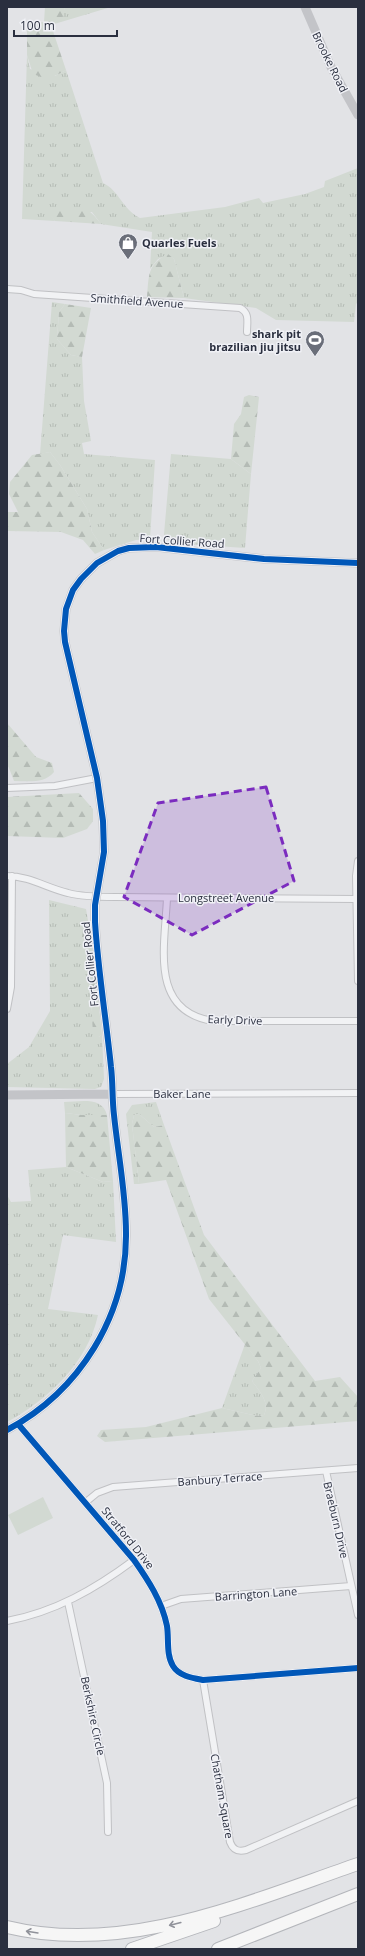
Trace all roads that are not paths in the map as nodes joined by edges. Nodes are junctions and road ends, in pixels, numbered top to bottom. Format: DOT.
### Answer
graph roads {
  1 [pos="305,7"];
  2 [pos="358,116"];
  3 [pos="7,289"];
  4 [pos="246,332"];
  5 [pos="358,562"];
  6 [pos="97,778"];
  7 [pos="7,788"];
  8 [pos="358,861"];
  9 [pos="10,876"];
  10 [pos="97,896"];
  11 [pos="167,898"];
  12 [pos="356,899"];
  13 [pos="358,981"];
  14 [pos="7,1009"];
  15 [pos="358,1021"];
  16 [pos="358,1092"];
  17 [pos="112,1094"];
  18 [pos="7,1095"];
  19 [pos="18,1424"];
  20 [pos="7,1430"];
  21 [pos="358,1468"];
  22 [pos="326,1471"];
  23 [pos="86,1502"];
  24 [pos="134,1560"];
  25 [pos="351,1586"];
  26 [pos="68,1602"];
  27 [pos="161,1606"];
  28 [pos="358,1615"];
  29 [pos="7,1621"];
  30 [pos="358,1668"];
  31 [pos="203,1680"];
  32 [pos="358,1801"];
  33 [pos="108,1832"];
  34 [pos="358,1864"];
  35 [pos="358,1894"];
  36 [pos="7,1926"];
  37 [pos="132,1949"];
  38 [pos="218,1949"];
  39 [pos="238,1949"];
  1 -- 2 [label="street, Brooke Road"];
  3 -- 4 [label="street, Smithfield Avenue"];
  5 -- 6 [label="street, Fort Collier Road"];
  6 -- 7 [label="street"];
  6 -- 10 [label="street, Fort Collier Road"];
  8 -- 12 [label="street"];
  9 -- 10 [label="street, Longstreet Avenue"];
  9 -- 14 [label="street"];
  10 -- 11 [label="street, Longstreet Avenue"];
  10 -- 17 [label="street, Fort Collier Road"];
  11 -- 12 [label="street, Longstreet Avenue"];
  11 -- 15 [label="street, Early Drive"];
  12 -- 13 [label="street"];
  16 -- 17 [label="street, Baker Lane"];
  17 -- 18 [label="street, Baker Lane"];
  17 -- 19 [label="street, Fort Collier Road"];
  19 -- 20 [label="street, Fort Collier Road"];
  19 -- 23 [label="street, Stratford Drive"];
  21 -- 22 [label="street, Banbury Terrace"];
  22 -- 23 [label="street, Banbury Terrace"];
  22 -- 25 [label="street, Braeburn Drive"];
  23 -- 24 [label="street, Stratford Drive"];
  24 -- 26 [label="street"];
  24 -- 27 [label="street, Stratford Drive"];
  25 -- 27 [label="street, Barrington Lane"];
  25 -- 28 [label="street, Braeburn Drive"];
  26 -- 29 [label="street"];
  26 -- 33 [label="street, Berkshire Circle"];
  27 -- 31 [label="street, Stratford Drive"];
  30 -- 31 [label="street, Stratford Drive"];
  31 -- 32 [label="street, Chatham Square"];
  34 -- 36 [label="highway, one-way"];
  34 -- 37 [label="highway"];
  35 -- 38 [label="highway"];
  35 -- 39 [label="highway"];
}
